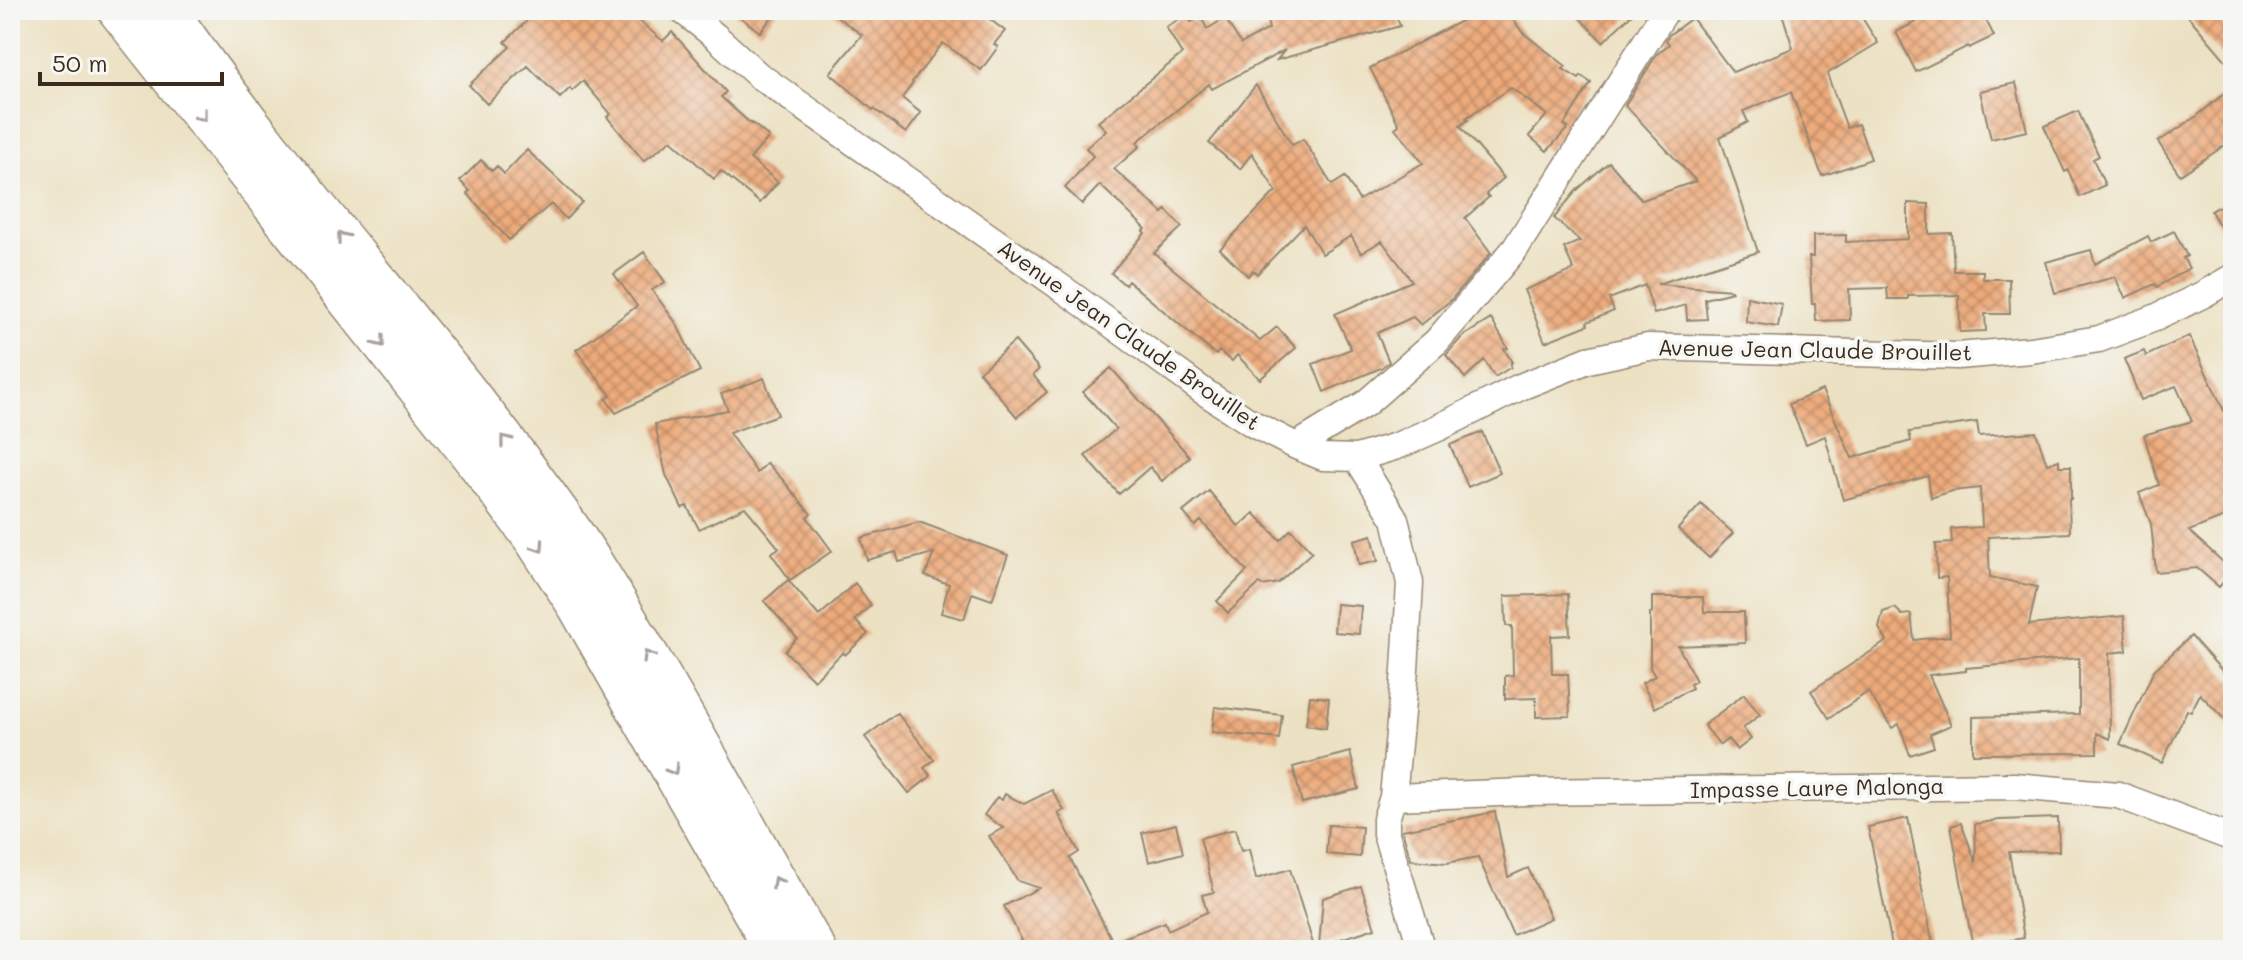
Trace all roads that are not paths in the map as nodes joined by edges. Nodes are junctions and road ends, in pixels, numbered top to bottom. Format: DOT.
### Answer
graph roads {
  1 [pos="118,10"];
  2 [pos="167,10"];
  3 [pos="682,10"];
  4 [pos="1666,10"];
  5 [pos="2233,277"];
  6 [pos="1296,446"];
  7 [pos="1357,458"];
  8 [pos="1393,797"];
  9 [pos="2233,838"];
  10 [pos="775,950"];
  11 [pos="816,950"];
  12 [pos="1422,950"];
  1 -- 10 [label="main road, one-way"];
  11 -- 2 [label="main road, one-way"];
  3 -- 6 [label="street, Avenue Jean Claude Brouillet"];
  4 -- 6 [label="street"];
  5 -- 7 [label="street, Avenue Jean Claude Brouillet"];
  6 -- 7 [label="street, Avenue Jean Claude Brouillet"];
  7 -- 8 [label="street"];
  8 -- 9 [label="street, Impasse Laure Malonga"];
  8 -- 12 [label="street"];
}
